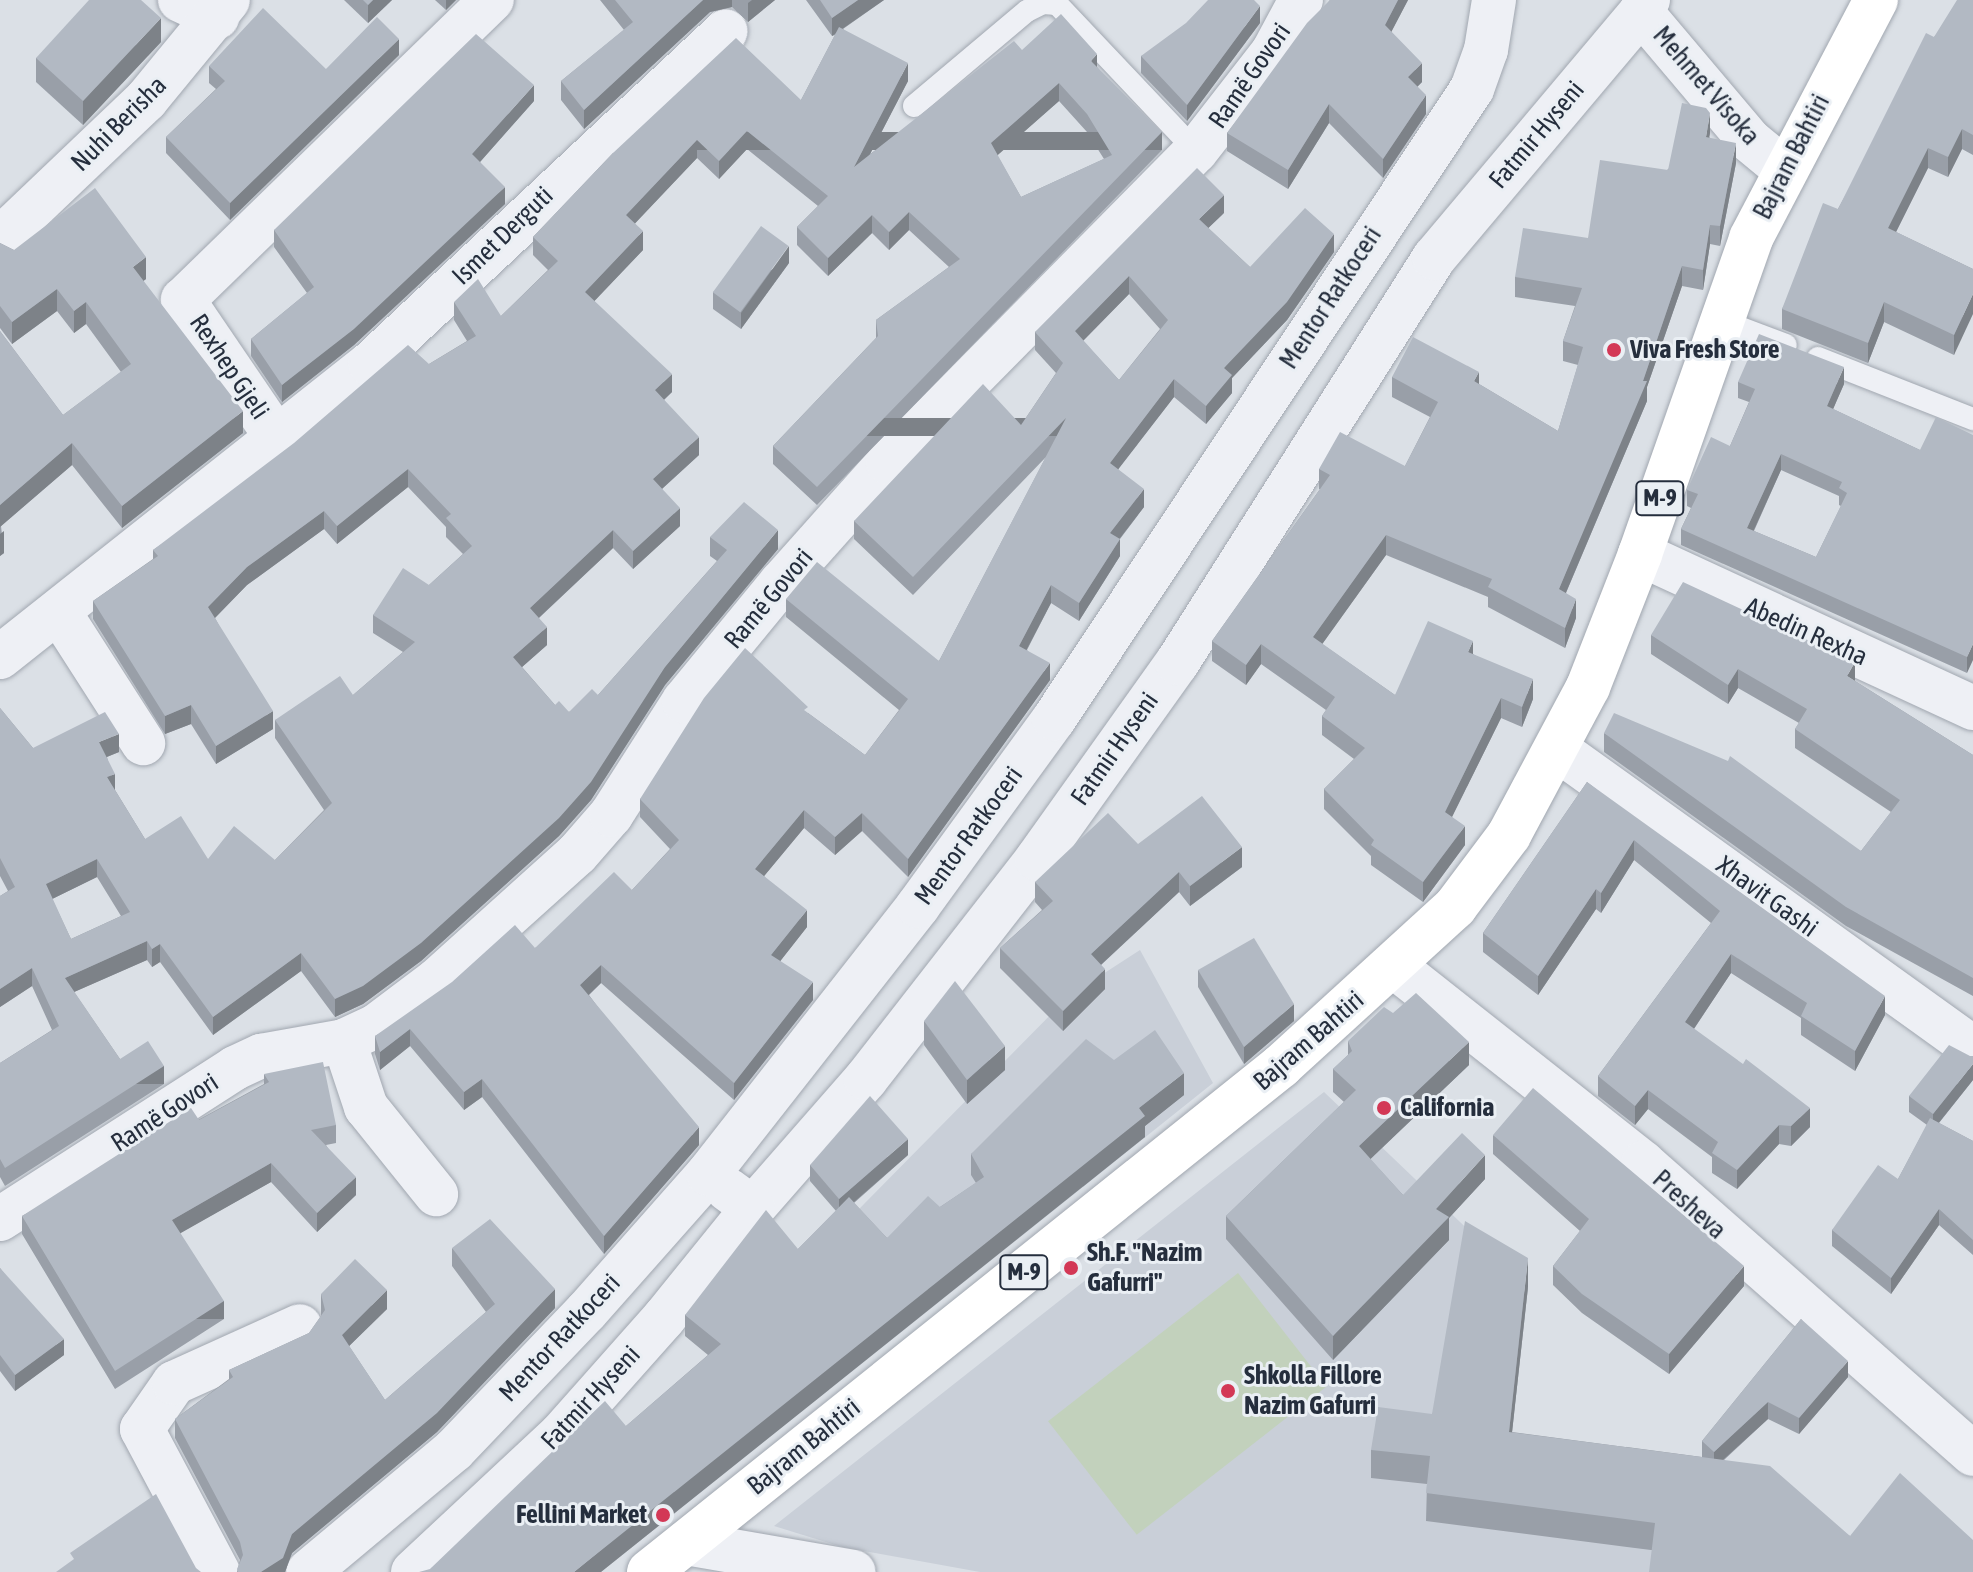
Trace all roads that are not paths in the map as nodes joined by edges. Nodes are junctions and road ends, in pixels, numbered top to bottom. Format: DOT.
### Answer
graph roads {
  1 [pos="492,0"];
  2 [pos="1301,0"];
  3 [pos="1494,0"];
  4 [pos="1876,0"];
  5 [pos="208,6"];
  6 [pos="1645,6"];
  7 [pos="726,31"];
  8 [pos="914,106"];
  9 [pos="1196,151"];
  10 [pos="1783,168"];
  11 [pos="1382,221"];
  12 [pos="0,239"];
  13 [pos="1434,258"];
  14 [pos="1722,321"];
  15 [pos="1973,419"];
  16 [pos="279,441"];
  17 [pos="1640,554"];
  18 [pos="59,612"];
  19 [pos="0,657"];
  20 [pos="1973,708"];
  21 [pos="143,743"];
  22 [pos="1558,750"];
  23 [pos="1395,967"];
  24 [pos="344,1041"];
  25 [pos="1973,1048"];
  26 [pos="708,1174"];
  27 [pos="436,1194"];
  28 [pos="753,1208"];
  29 [pos="0,1219"];
  30 [pos="300,1326"];
  31 [pos="1973,1454"];
  32 [pos="698,1557"];
  33 [pos="218,1572"];
  34 [pos="308,1572"];
  35 [pos="413,1572"];
  36 [pos="649,1572"];
  37 [pos="854,1572"];
  1 -- 16 [label="street, Rexhep Gjeli"];
  2 -- 9 [label="street, Ramë Govori"];
  3 -- 11 [label="street, Mentor Ratkoceri"];
  4 -- 10 [label="main road, Bajram Bahtiri / M-9"];
  5 -- 12 [label="street, Nuhi Berisha"];
  6 -- 10 [label="street, Mehmet Visoka"];
  6 -- 13 [label="street, Fatmir Hyseni"];
  7 -- 16 [label="street, Ismet Derguti"];
  8 -- 9 [label="lane, Ramë Govori"];
  9 -- 24 [label="street, Ramë Govori"];
  10 -- 14 [label="main road, Bajram Bahtiri / M-9"];
  11 -- 13 [label="street"];
  11 -- 26 [label="street, Mentor Ratkoceri"];
  13 -- 28 [label="street, Fatmir Hyseni"];
  14 -- 15 [label="lane"];
  14 -- 17 [label="main road, Bajram Bahtiri / M-9"];
  16 -- 18 [label="street, Rexhep Gjeli"];
  17 -- 20 [label="street, Abedin Rexha"];
  17 -- 22 [label="main road, Bajram Bahtiri / M-9"];
  18 -- 19 [label="street, Rexhep Gjeli"];
  18 -- 21 [label="street"];
  22 -- 23 [label="main road, Bajram Bahtiri / M-9"];
  22 -- 25 [label="street, Xhavit Gashi"];
  23 -- 31 [label="street, Presheva"];
  23 -- 32 [label="main road, Bajram Bahtiri / M-9"];
  24 -- 27 [label="street"];
  24 -- 29 [label="street, Ramë Govori"];
  26 -- 28 [label="street"];
  26 -- 34 [label="street, Mentor Ratkoceri"];
  28 -- 35 [label="street, Fatmir Hyseni"];
  30 -- 33 [label="street"];
  32 -- 36 [label="main road, Bajram Bahtiri / M-9"];
  32 -- 37 [label="street"];
}
